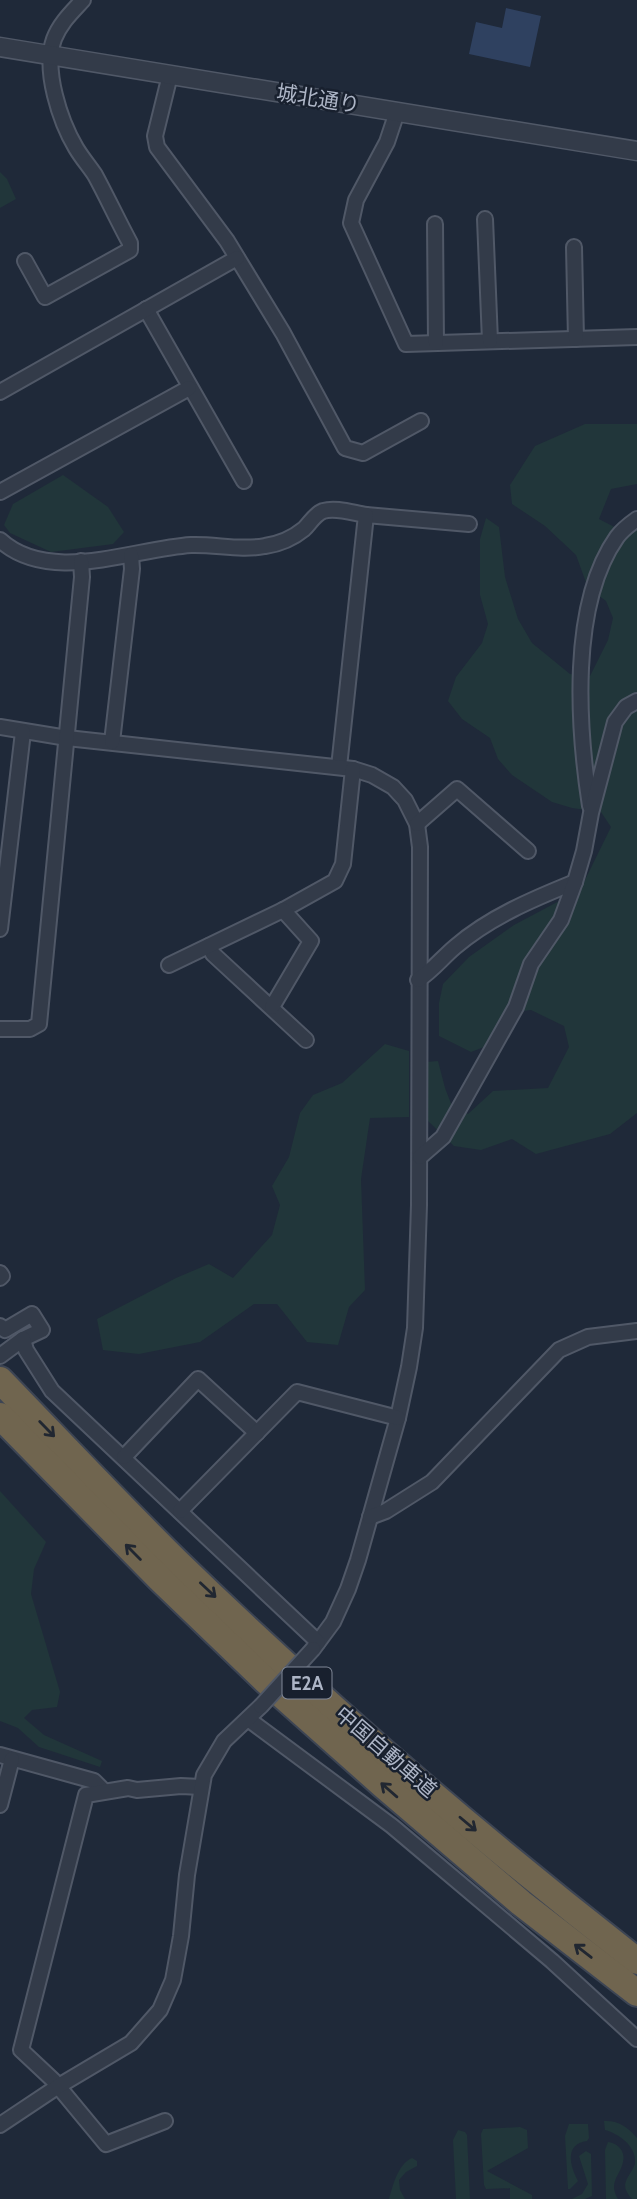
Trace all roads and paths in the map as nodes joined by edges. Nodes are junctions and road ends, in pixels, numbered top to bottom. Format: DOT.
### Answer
graph roads {
  1 [pos="83,0"];
  2 [pos="0,47"];
  3 [pos="50,54"];
  4 [pos="170,75"];
  5 [pos="397,112"];
  6 [pos="637,151"];
  7 [pos="485,219"];
  8 [pos="435,224"];
  9 [pos="574,247"];
  10 [pos="237,258"];
  11 [pos="24,261"];
  12 [pos="146,309"];
  13 [pos="637,337"];
  14 [pos="576,339"];
  15 [pos="490,341"];
  16 [pos="436,343"];
  17 [pos="189,388"];
  18 [pos="0,392"];
  19 [pos="421,421"];
  20 [pos="244,481"];
  21 [pos="0,492"];
  22 [pos="366,515"];
  23 [pos="637,519"];
  24 [pos="469,524"];
  25 [pos="0,540"];
  26 [pos="131,555"];
  27 [pos="81,561"];
  28 [pos="637,701"];
  29 [pos="0,727"];
  30 [pos="23,732"];
  31 [pos="67,738"];
  32 [pos="112,742"];
  33 [pos="346,768"];
  34 [pos="591,813"];
  35 [pos="417,824"];
  36 [pos="528,851"];
  37 [pos="575,882"];
  38 [pos="283,911"];
  39 [pos="0,929"];
  40 [pos="209,946"];
  41 [pos="169,965"];
  42 [pos="418,980"];
  43 [pos="272,1007"];
  44 [pos="0,1029"];
  45 [pos="306,1040"];
  46 [pos="420,1157"];
  47 [pos="0,1326"];
  48 [pos="637,1331"];
  49 [pos="11,1348"];
  50 [pos="0,1380"];
  51 [pos="0,1416"];
  52 [pos="398,1418"];
  53 [pos="257,1433"];
  54 [pos="124,1457"];
  55 [pos="180,1511"];
  56 [pos="370,1517"];
  57 [pos="315,1646"];
  58 [pos="248,1719"];
  59 [pos="6,1757"];
  60 [pos="201,1787"];
  61 [pos="104,1791"];
  62 [pos="0,1805"];
  63 [pos="637,1961"];
  64 [pos="637,1993"];
  65 [pos="637,2039"];
  66 [pos="57,2087"];
  67 [pos="164,2121"];
  68 [pos="0,2125"];
  1 -- 3 [label="street"];
  2 -- 3 [label="street, 城北通り"];
  3 -- 4 [label="street, 城北通り"];
  3 -- 11 [label="street"];
  4 -- 5 [label="street, 城北通り"];
  4 -- 10 [label="street"];
  5 -- 6 [label="street, 城北通り"];
  5 -- 16 [label="street"];
  7 -- 15 [label="street"];
  8 -- 16 [label="street"];
  9 -- 14 [label="street"];
  10 -- 12 [label="street"];
  10 -- 19 [label="street"];
  12 -- 17 [label="street"];
  12 -- 18 [label="street"];
  13 -- 14 [label="street"];
  14 -- 15 [label="street"];
  15 -- 16 [label="street"];
  17 -- 20 [label="street"];
  17 -- 21 [label="street"];
  22 -- 24 [label="street"];
  22 -- 26 [label="street"];
  22 -- 33 [label="street"];
  23 -- 34 [label="street"];
  25 -- 27 [label="street"];
  26 -- 27 [label="street"];
  26 -- 32 [label="street"];
  27 -- 31 [label="street"];
  28 -- 34 [label="street"];
  29 -- 30 [label="street"];
  30 -- 31 [label="street"];
  30 -- 39 [label="street"];
  31 -- 32 [label="street"];
  31 -- 44 [label="street"];
  32 -- 33 [label="street"];
  33 -- 35 [label="street"];
  33 -- 38 [label="street"];
  34 -- 37 [label="street"];
  35 -- 36 [label="street"];
  35 -- 42 [label="street"];
  37 -- 42 [label="street"];
  37 -- 46 [label="street"];
  38 -- 40 [label="street"];
  38 -- 43 [label="street"];
  40 -- 41 [label="street"];
  40 -- 43 [label="street"];
  42 -- 46 [label="street"];
  43 -- 45 [label="street"];
  46 -- 52 [label="street"];
  47 -- 49 [label="street"];
  48 -- 56 [label="street"];
  49 -- 54 [label="street"];
  50 -- 63 [label="highway, 中国自動車道 / E2A, one-way"];
  64 -- 51 [label="highway, 中国自動車道 / E2A, one-way"];
  52 -- 53 [label="street"];
  52 -- 56 [label="street"];
  53 -- 54 [label="street"];
  53 -- 55 [label="street"];
  54 -- 55 [label="street"];
  55 -- 57 [label="street"];
  56 -- 57 [label="street"];
  57 -- 58 [label="street, bridge"];
  58 -- 60 [label="street"];
  58 -- 65 [label="street"];
  59 -- 61 [label="street"];
  59 -- 62 [label="street"];
  60 -- 61 [label="street"];
  60 -- 66 [label="street"];
  61 -- 66 [label="street"];
  66 -- 67 [label="street"];
  66 -- 68 [label="street"];
}
